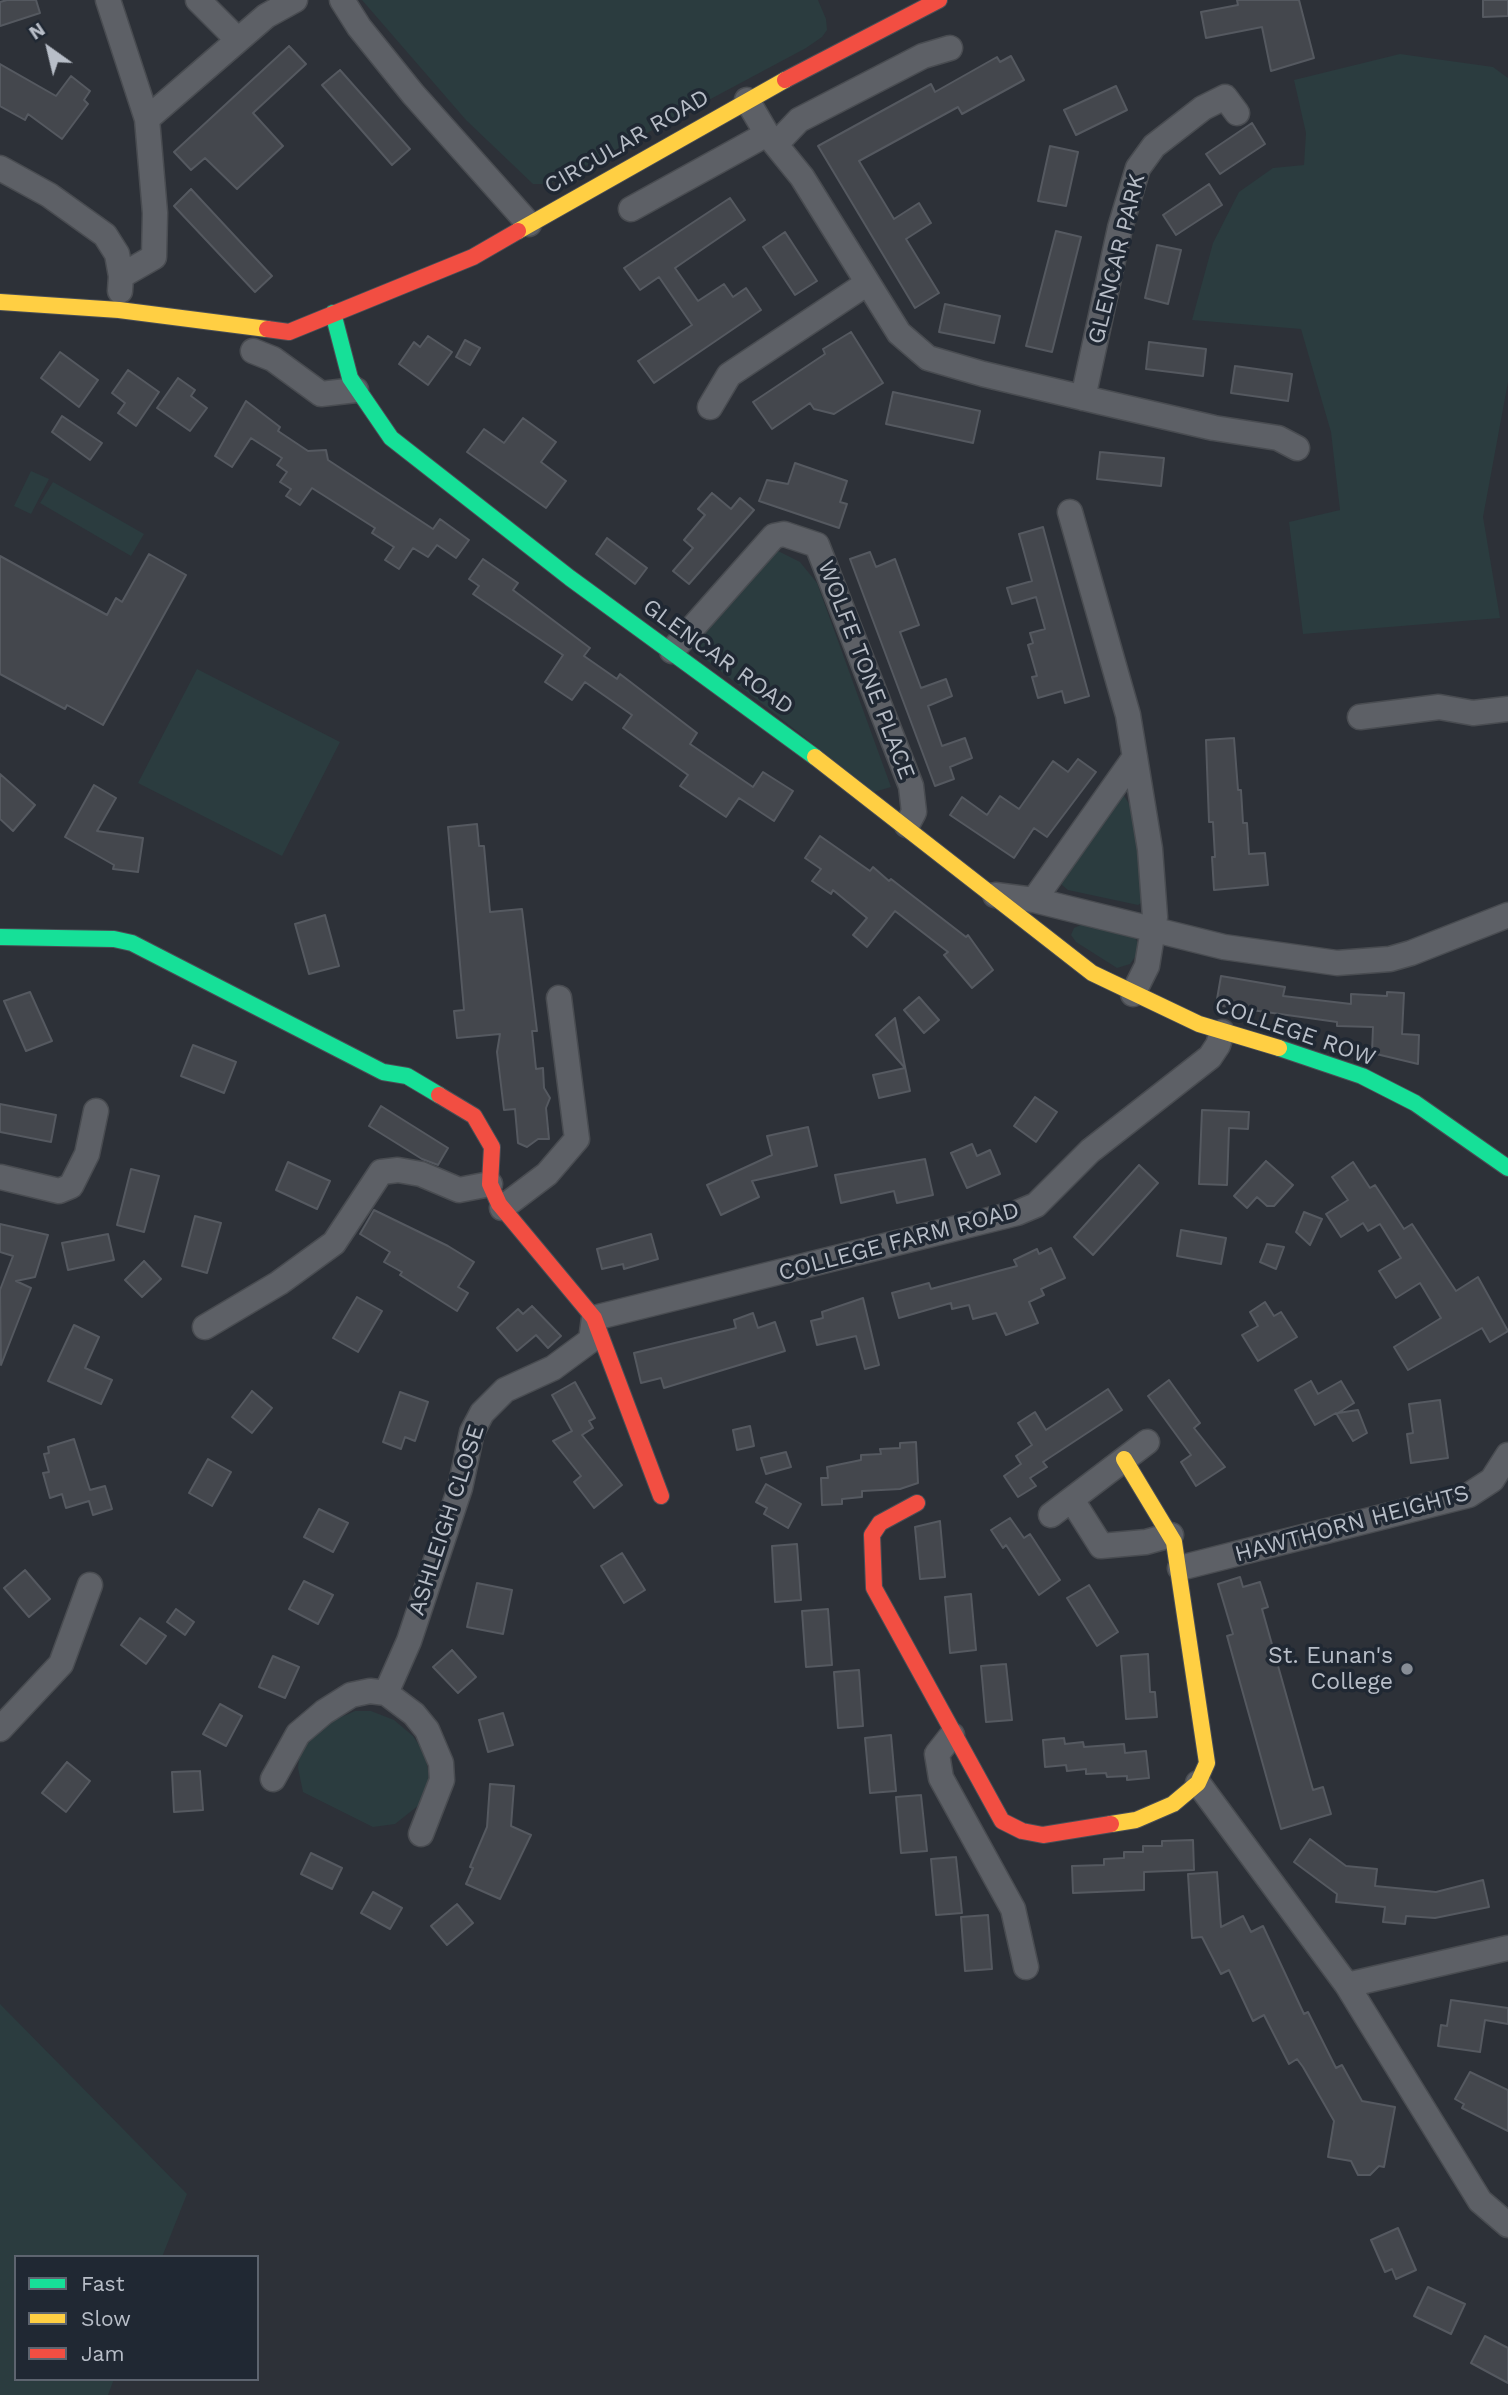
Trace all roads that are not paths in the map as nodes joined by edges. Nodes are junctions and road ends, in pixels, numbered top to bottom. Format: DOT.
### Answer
graph roads {
  1 [pos="108,0"];
  2 [pos="198,0"];
  3 [pos="295,0"];
  4 [pos="342,0"];
  5 [pos="939,0"];
  6 [pos="238,40"];
  7 [pos="950,48"];
  8 [pos="747,100"];
  9 [pos="1237,113"];
  10 [pos="147,118"];
  11 [pos="772,138"];
  12 [pos="0,168"];
  13 [pos="631,208"];
  14 [pos="529,224"];
  15 [pos="121,276"];
  16 [pos="866,284"];
  17 [pos="0,302"];
  18 [pos="301,309"];
  19 [pos="119,310"];
  20 [pos="268,312"];
  21 [pos="333,313"];
  22 [pos="216,320"];
  23 [pos="253,351"];
  24 [pos="356,390"];
  25 [pos="1083,398"];
  26 [pos="710,407"];
  27 [pos="1297,448"];
  28 [pos="1070,512"];
  29 [pos="672,651"];
  30 [pos="1508,709"];
  31 [pos="1360,718"];
  32 [pos="1135,757"];
  33 [pos="907,825"];
  34 [pos="1040,892"];
  35 [pos="994,895"];
  36 [pos="1065,909"];
  37 [pos="1508,915"];
  38 [pos="1153,931"];
  39 [pos="0,937"];
  40 [pos="1051,943"];
  41 [pos="1133,994"];
  42 [pos="559,998"];
  43 [pos="1222,1032"];
  44 [pos="96,1111"];
  45 [pos="1508,1168"];
  46 [pos="0,1177"];
  47 [pos="490,1184"];
  48 [pos="502,1208"];
  49 [pos="594,1318"];
  50 [pos="205,1327"];
  51 [pos="1147,1442"];
  52 [pos="1508,1455"];
  53 [pos="1124,1459"];
  54 [pos="661,1496"];
  55 [pos="1072,1500"];
  56 [pos="917,1503"];
  57 [pos="1051,1515"];
  58 [pos="1171,1535"];
  59 [pos="1180,1568"];
  60 [pos="90,1585"];
  61 [pos="386,1693"];
  62 [pos="0,1729"];
  63 [pos="952,1735"];
  64 [pos="273,1779"];
  65 [pos="1198,1783"];
  66 [pos="421,1834"];
  67 [pos="1508,1948"];
  68 [pos="1026,1967"];
  69 [pos="1347,1985"];
  70 [pos="1508,2225"];
  1 -- 10 [label="street"];
  2 -- 6 [label="street"];
  3 -- 6 [label="street"];
  4 -- 14 [label="street"];
  5 -- 8 [label="street, CIRCULAR ROAD"];
  6 -- 10 [label="street"];
  7 -- 11 [label="street"];
  8 -- 11 [label="street"];
  8 -- 14 [label="street, CIRCULAR ROAD"];
  9 -- 25 [label="street, GLENCAR PARK"];
  10 -- 15 [label="street"];
  11 -- 13 [label="street"];
  11 -- 16 [label="street"];
  12 -- 15 [label="street"];
  14 -- 21 [label="street, CIRCULAR ROAD"];
  15 -- 19 [label="street"];
  16 -- 25 [label="street"];
  16 -- 26 [label="street"];
  17 -- 19 [label="street"];
  18 -- 21 [label="street"];
  19 -- 22 [label="street"];
  20 -- 22 [label="street"];
  21 -- 22 [label="street, CIRCULAR ROAD"];
  21 -- 24 [label="street, GLENCAR ROAD"];
  23 -- 24 [label="street"];
  24 -- 29 [label="street, GLENCAR ROAD"];
  25 -- 27 [label="street"];
  28 -- 32 [label="street"];
  29 -- 33 [label="street, GLENCAR ROAD"];
  29 -- 33 [label="street, WOLFE TONE PLACE"];
  30 -- 31 [label="street"];
  32 -- 34 [label="street"];
  32 -- 38 [label="street"];
  33 -- 35 [label="street, GLENCAR ROAD"];
  34 -- 35 [label="street"];
  34 -- 36 [label="street"];
  35 -- 40 [label="street, GLENCAR ROAD"];
  36 -- 38 [label="street"];
  36 -- 40 [label="street"];
  37 -- 38 [label="street"];
  38 -- 41 [label="street"];
  39 -- 47 [label="street"];
  40 -- 41 [label="street, GLENCAR ROAD"];
  41 -- 43 [label="street, COLLEGE ROW"];
  42 -- 48 [label="street"];
  43 -- 45 [label="street, COLLEGE ROW"];
  43 -- 49 [label="street, COLLEGE FARM ROAD"];
  44 -- 46 [label="street"];
  47 -- 48 [label="street"];
  47 -- 50 [label="street"];
  48 -- 49 [label="street"];
  49 -- 54 [label="street"];
  49 -- 61 [label="street, ASHLEIGH CLOSE"];
  51 -- 53 [label="street"];
  52 -- 59 [label="street, HAWTHORN HEIGHTS"];
  53 -- 55 [label="street"];
  53 -- 58 [label="street"];
  55 -- 57 [label="street"];
  55 -- 58 [label="street"];
  56 -- 63 [label="street"];
  58 -- 59 [label="street"];
  59 -- 65 [label="street"];
  60 -- 62 [label="street"];
  61 -- 64 [label="street"];
  61 -- 66 [label="street"];
  63 -- 65 [label="street"];
  63 -- 68 [label="street"];
  65 -- 69 [label="street"];
  67 -- 69 [label="street"];
  69 -- 70 [label="street"];
}
